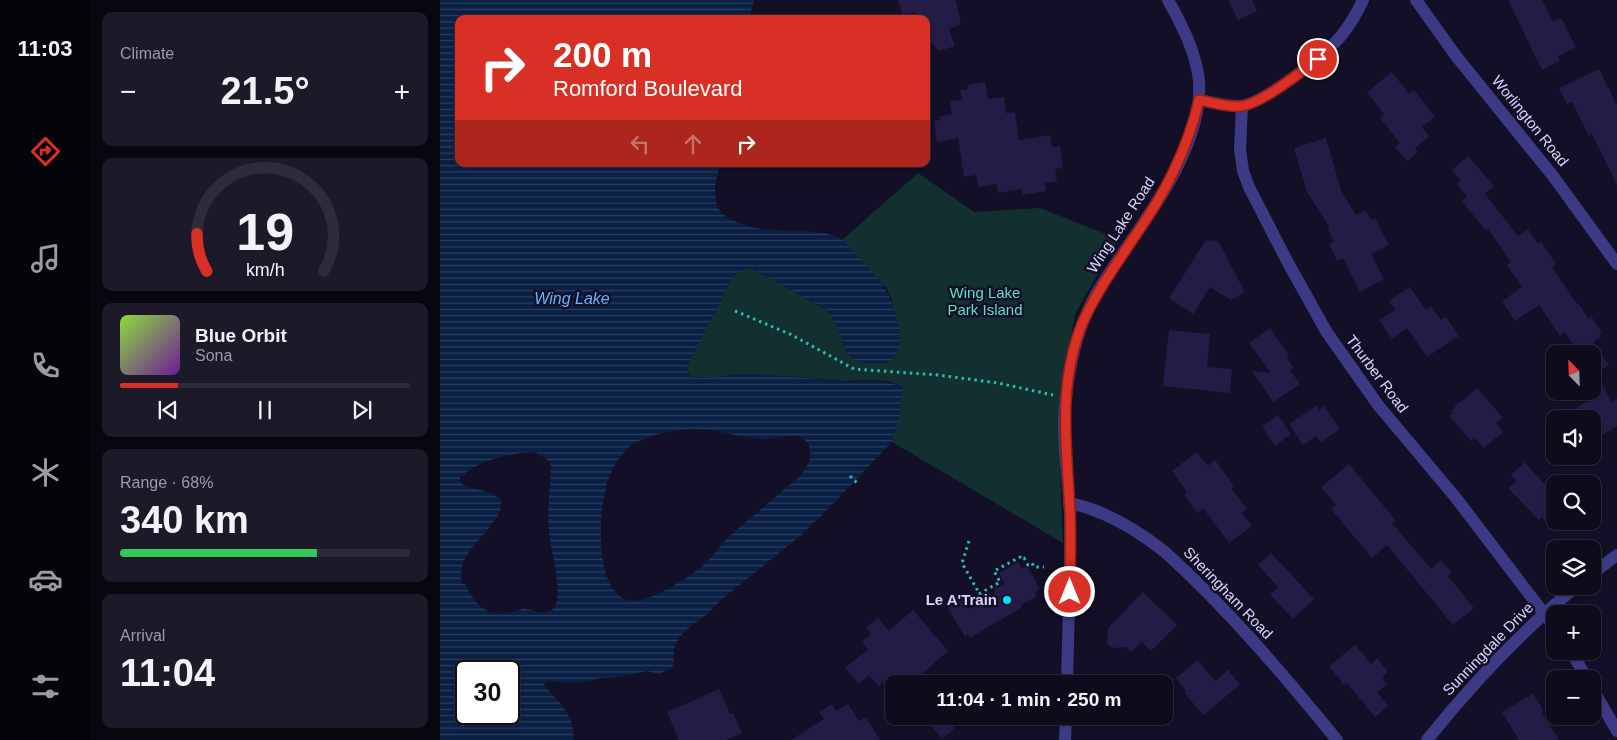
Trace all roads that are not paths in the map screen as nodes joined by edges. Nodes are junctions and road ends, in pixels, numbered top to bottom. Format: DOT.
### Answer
graph roads {
  1 [pos="1168,0"];
  2 [pos="1363,0"];
  3 [pos="1416,0"];
  4 [pos="1199,100"];
  5 [pos="1242,106"];
  6 [pos="1617,264"];
  7 [pos="1069,503"];
  8 [pos="1617,555"];
  9 [pos="1601,567"];
  10 [pos="1566,595"];
  11 [pos="1545,613"];
  12 [pos="1067,675"];
  13 [pos="1601,703"];
  14 [pos="1066,725"];
  15 [pos="1617,731"];
  16 [pos="1065,740"];
  17 [pos="1337,740"];
  18 [pos="1427,740"];
  1 -- 4 [label="street, Wing Lake Road"];
  2 -- 5 [label="street"];
  3 -- 6 [label="street, Worlington Road"];
  4 -- 5 [label="street"];
  4 -- 7 [label="street, Wing Lake Road"];
  5 -- 11 [label="street, Thurber Road"];
  7 -- 12 [label="street, Wing Lake Road"];
  7 -- 17 [label="street, Sheringham Road"];
  8 -- 9 [label="street"];
  10 -- 11 [label="street, Sunningdale Drive"];
  11 -- 18 [label="street, Sunningdale Drive"];
  13 -- 15 [label="street"];
  14 -- 16 [label="street"];
}
